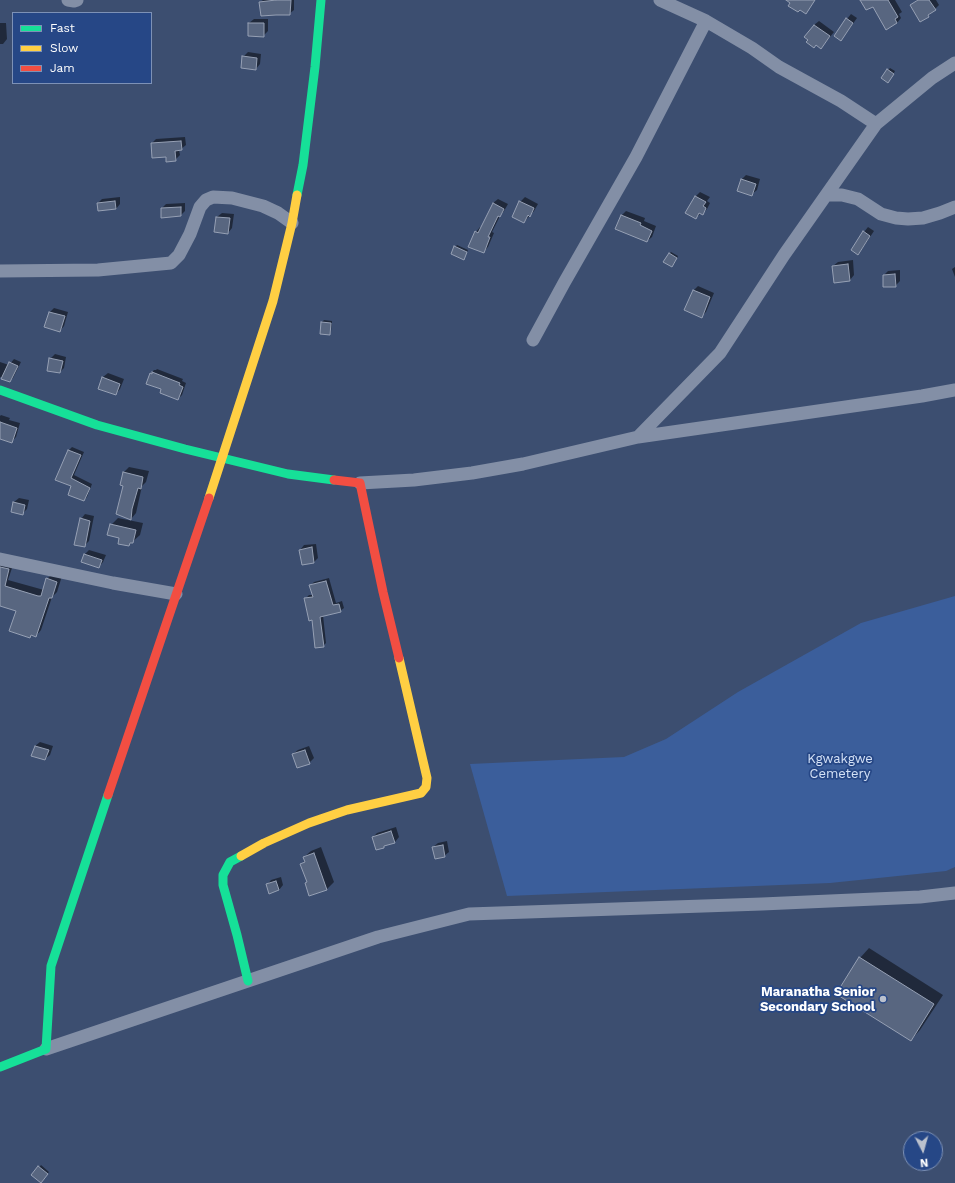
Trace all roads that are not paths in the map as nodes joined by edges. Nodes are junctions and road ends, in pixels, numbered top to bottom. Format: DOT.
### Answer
graph roads {
  1 [pos="68,0"];
  2 [pos="77,0"];
  3 [pos="321,0"];
  4 [pos="660,0"];
  5 [pos="706,21"];
  6 [pos="955,63"];
  7 [pos="876,124"];
  8 [pos="826,196"];
  9 [pos="955,207"];
  10 [pos="292,223"];
  11 [pos="0,271"];
  12 [pos="533,340"];
  13 [pos="0,390"];
  14 [pos="955,390"];
  15 [pos="638,437"];
  16 [pos="223,458"];
  17 [pos="360,483"];
  18 [pos="0,559"];
  19 [pos="176,594"];
  20 [pos="955,893"];
  21 [pos="248,981"];
  22 [pos="46,1050"];
  23 [pos="0,1067"];
  1 -- 2 [label="street"];
  3 -- 10 [label="street"];
  4 -- 5 [label="street"];
  5 -- 7 [label="street"];
  5 -- 12 [label="street"];
  6 -- 7 [label="street"];
  7 -- 8 [label="street"];
  8 -- 9 [label="street"];
  8 -- 15 [label="street"];
  10 -- 11 [label="street"];
  10 -- 16 [label="street"];
  13 -- 16 [label="street"];
  14 -- 15 [label="street"];
  15 -- 17 [label="street"];
  16 -- 17 [label="street"];
  16 -- 19 [label="street"];
  17 -- 21 [label="street"];
  18 -- 19 [label="street"];
  19 -- 22 [label="street"];
  20 -- 21 [label="street"];
  21 -- 22 [label="street"];
  22 -- 23 [label="street"];
}
